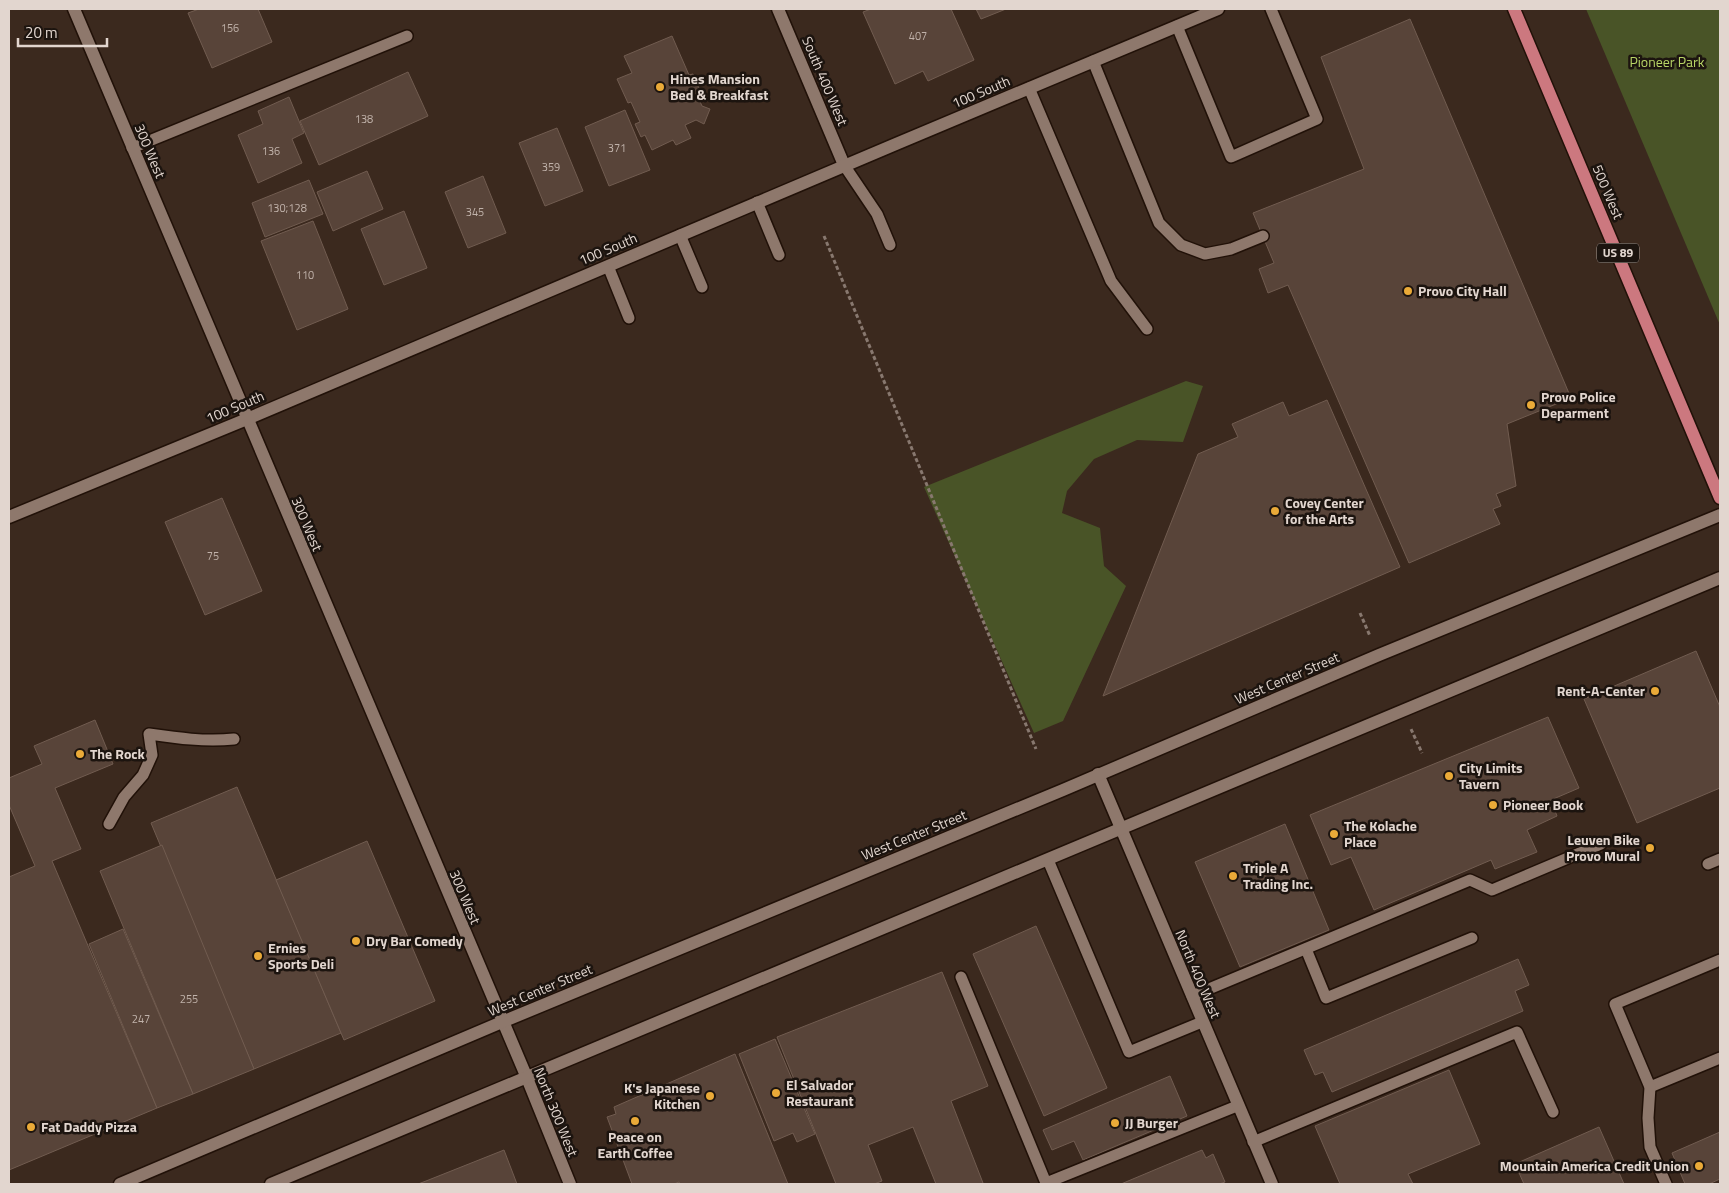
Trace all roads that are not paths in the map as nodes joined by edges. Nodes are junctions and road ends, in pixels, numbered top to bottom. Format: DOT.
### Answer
graph roads {
  1 [pos="74,9"];
  2 [pos="778,9"];
  3 [pos="1218,9"];
  4 [pos="1271,9"];
  5 [pos="1514,9"];
  6 [pos="1177,26"];
  7 [pos="407,36"];
  8 [pos="1093,61"];
  9 [pos="1029,88"];
  10 [pos="132,148"];
  11 [pos="844,166"];
  12 [pos="757,202"];
  13 [pos="680,235"];
  14 [pos="1263,236"];
  15 [pos="890,245"];
  16 [pos="779,255"];
  17 [pos="608,266"];
  18 [pos="702,287"];
  19 [pos="629,318"];
  20 [pos="1147,329"];
  21 [pos="247,419"];
  22 [pos="1720,498"];
  23 [pos="1720,515"];
  24 [pos="9,517"];
  25 [pos="1720,578"];
  26 [pos="234,739"];
  27 [pos="1098,774"];
  28 [pos="109,824"];
  29 [pos="1122,829"];
  30 [pos="1601,844"];
  31 [pos="1720,859"];
  32 [pos="1048,860"];
  33 [pos="1708,864"];
  34 [pos="1472,938"];
  35 [pos="1306,949"];
  36 [pos="1720,960"];
  37 [pos="961,977"];
  38 [pos="1192,996"];
  39 [pos="502,1022"];
  40 [pos="1202,1022"];
  41 [pos="514,1050"];
  42 [pos="1720,1058"];
  43 [pos="527,1078"];
  44 [pos="1650,1087"];
  45 [pos="1238,1106"];
  46 [pos="1553,1112"];
  47 [pos="1253,1142"];
  48 [pos="120,1184"];
  49 [pos="271,1184"];
  50 [pos="570,1184"];
  51 [pos="1045,1184"];
  52 [pos="1272,1184"];
  53 [pos="1666,1184"];
  1 -- 10 [label="main road, 300 West"];
  2 -- 11 [label="main road, South 400 West"];
  3 -- 6 [label="main road, 100 South"];
  4 -- 6 [label="lane"];
  5 -- 22 [label="main road, 500 West / US 89"];
  6 -- 8 [label="main road, 100 South"];
  7 -- 10 [label="lane"];
  8 -- 9 [label="main road, 100 South"];
  8 -- 14 [label="lane"];
  9 -- 11 [label="main road, 100 South"];
  9 -- 20 [label="lane"];
  10 -- 21 [label="main road, 300 West"];
  11 -- 12 [label="main road, 100 South"];
  11 -- 15 [label="lane"];
  12 -- 13 [label="main road, 100 South"];
  12 -- 16 [label="lane"];
  13 -- 17 [label="main road, 100 South"];
  13 -- 18 [label="lane"];
  17 -- 19 [label="lane"];
  17 -- 21 [label="main road, 100 South"];
  21 -- 24 [label="main road, 100 South"];
  21 -- 39 [label="main road, 300 West"];
  23 -- 27 [label="main road, West Center Street"];
  25 -- 29 [label="main road"];
  26 -- 28 [label="lane"];
  27 -- 29 [label="main road, North 400 West"];
  27 -- 39 [label="main road, West Center Street"];
  29 -- 32 [label="main road"];
  29 -- 38 [label="main road, North 400 West"];
  30 -- 35 [label="lane"];
  31 -- 33 [label="lane"];
  32 -- 40 [label="lane"];
  32 -- 43 [label="main road"];
  34 -- 35 [label="lane"];
  35 -- 38 [label="lane"];
  36 -- 44 [label="lane"];
  37 -- 51 [label="lane"];
  38 -- 40 [label="main road, North 400 West"];
  39 -- 41 [label="main road, 300 West"];
  39 -- 48 [label="main road, West Center Street"];
  40 -- 45 [label="main road, North 400 West"];
  41 -- 43 [label="main road, North 300 West"];
  42 -- 44 [label="lane"];
  43 -- 49 [label="main road"];
  43 -- 50 [label="main road, North 300 West"];
  44 -- 53 [label="lane"];
  45 -- 47 [label="main road, North 400 West"];
  45 -- 51 [label="lane"];
  46 -- 47 [label="lane"];
  47 -- 52 [label="main road, North 400 West"];
}
